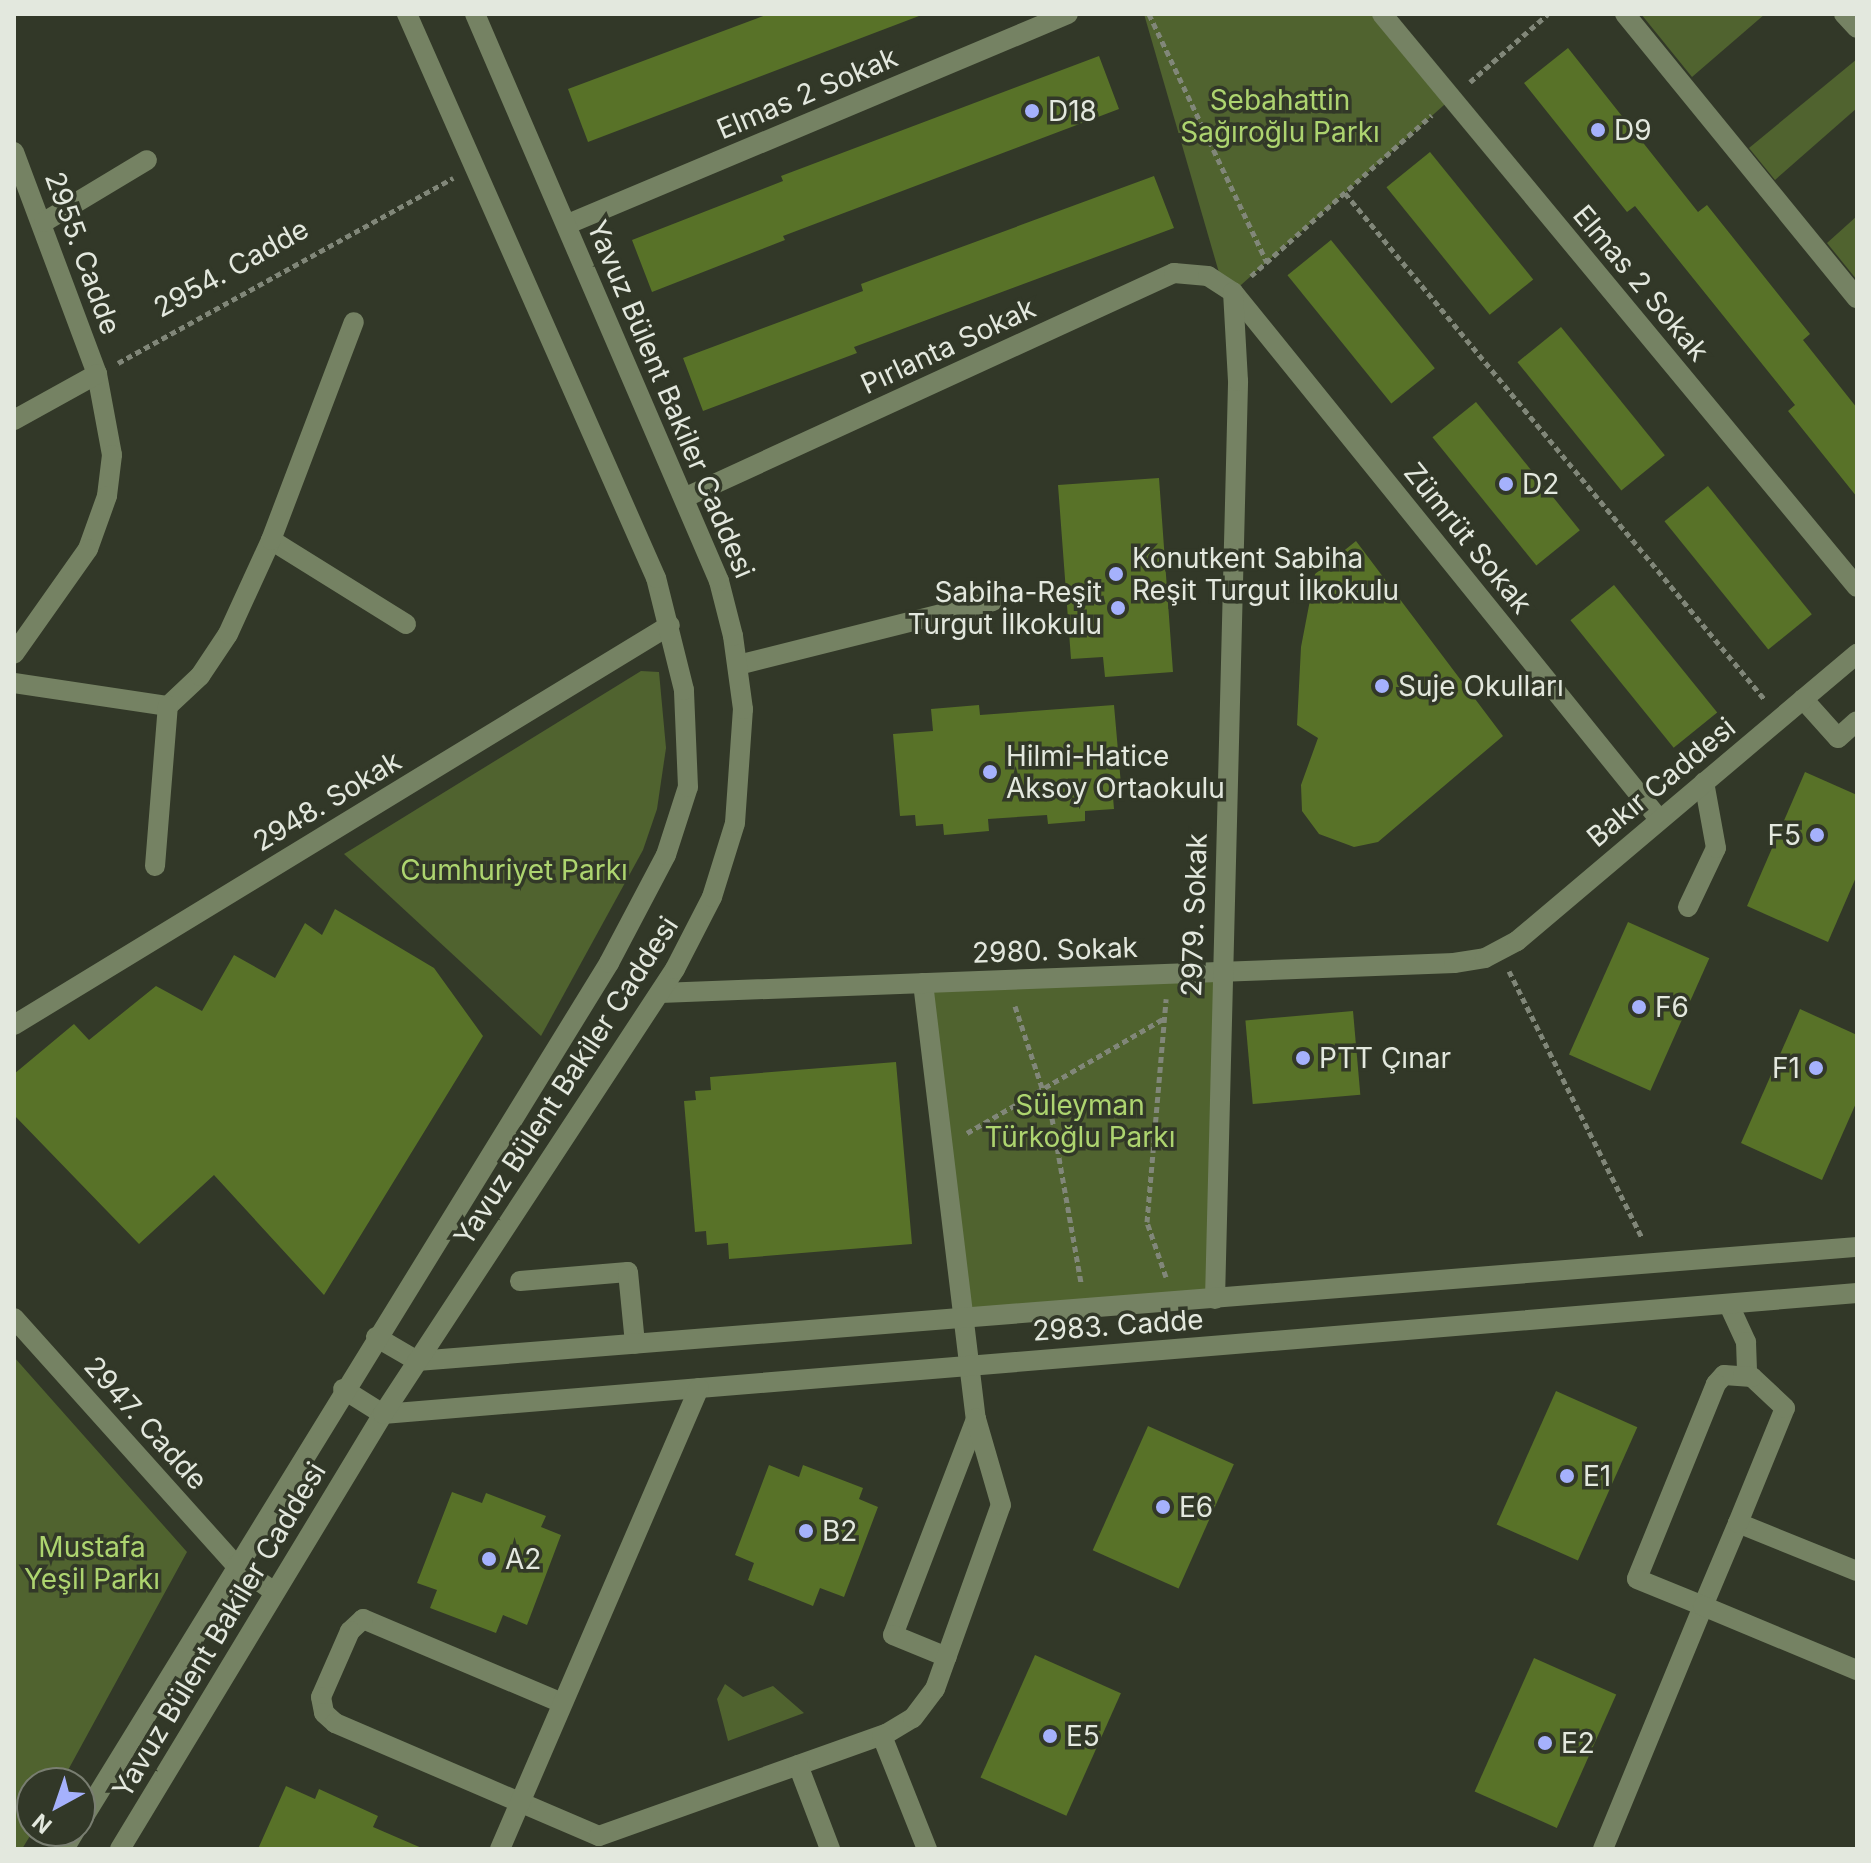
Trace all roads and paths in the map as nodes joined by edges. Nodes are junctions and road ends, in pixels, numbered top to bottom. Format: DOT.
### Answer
graph roads {
  1 [pos="407,14"];
  2 [pos="475,14"];
  3 [pos="1068,14"];
  4 [pos="1149,14"];
  5 [pos="1382,14"];
  6 [pos="1548,14"];
  7 [pos="1625,14"];
  8 [pos="1844,14"];
  9 [pos="1857,28"];
  10 [pos="1452,98"];
  11 [pos="14,152"];
  12 [pos="147,160"];
  13 [pos="475,166"];
  14 [pos="18,175"];
  15 [pos="1345,193"];
  16 [pos="44,222"];
  17 [pos="568,224"];
  18 [pos="1267,262"];
  19 [pos="1233,292"];
  20 [pos="1857,298"];
  21 [pos="354,322"];
  22 [pos="97,374"];
  23 [pos="14,420"];
  24 [pos="686,497"];
  25 [pos="271,540"];
  26 [pos="1857,587"];
  27 [pos="993,601"];
  28 [pos="406,624"];
  29 [pos="670,625"];
  30 [pos="14,654"];
  31 [pos="1857,654"];
  32 [pos="738,665"];
  33 [pos="14,683"];
  34 [pos="1803,699"];
  35 [pos="168,706"];
  36 [pos="1780,718"];
  37 [pos="1857,721"];
  38 [pos="1704,782"];
  39 [pos="1659,819"];
  40 [pos="155,866"];
  41 [pos="1688,907"];
  42 [pos="1500,952"];
  43 [pos="1221,972"];
  44 [pos="1165,974"];
  45 [pos="1005,980"];
  46 [pos="923,983"];
  47 [pos="660,993"];
  48 [pos="1167,1016"];
  49 [pos="14,1025"];
  50 [pos="1043,1088"];
  51 [pos="944,1147"];
  52 [pos="1857,1247"];
  53 [pos="1656,1265"];
  54 [pos="520,1281"];
  55 [pos="1857,1293"];
  56 [pos="1215,1299"];
  57 [pos="1174,1301"];
  58 [pos="1729,1305"];
  59 [pos="1084,1308"];
  60 [pos="14,1318"];
  61 [pos="966,1318"];
  62 [pos="376,1337"];
  63 [pos="635,1344"];
  64 [pos="417,1361"];
  65 [pos="970,1364"];
  66 [pos="1747,1374"];
  67 [pos="699,1388"];
  68 [pos="343,1389"];
  69 [pos="383,1414"];
  70 [pos="976,1419"];
  71 [pos="1738,1523"];
  72 [pos="236,1565"];
  73 [pos="1857,1571"];
  74 [pos="273,1591"];
  75 [pos="1703,1606"];
  76 [pos="947,1657"];
  77 [pos="1857,1670"];
  78 [pos="562,1703"];
  79 [pos="882,1736"];
  80 [pos="798,1765"];
  81 [pos="96,1797"];
  82 [pos="520,1803"];
  83 [pos="596,1842"];
  84 [pos="120,1849"];
  85 [pos="500,1849"];
  86 [pos="830,1849"];
  87 [pos="927,1849"];
  88 [pos="1603,1849"];
  1 -- 13 [label="street, Yavuz Bülent Bakiler Caddesi"];
  2 -- 17 [label="street, Yavuz Bülent Bakiler Caddesi"];
  3 -- 17 [label="street, Elmas 2 Sokak"];
  4 -- 18 [label="path"];
  5 -- 10 [label="street, Elmas 2 Sokak"];
  6 -- 10 [label="path"];
  7 -- 20 [label="street"];
  8 -- 9 [label="street"];
  10 -- 15 [label="path"];
  10 -- 26 [label="street, Elmas 2 Sokak"];
  11 -- 14 [label="street, 2955. Cadde"];
  12 -- 16 [label="street"];
  13 -- 22 [label="path, 2954. Cadde"];
  13 -- 29 [label="street, Yavuz Bülent Bakiler Caddesi"];
  14 -- 16 [label="street, 2955. Cadde"];
  15 -- 18 [label="path"];
  15 -- 36 [label="path"];
  16 -- 22 [label="street, 2955. Cadde"];
  17 -- 24 [label="street, Yavuz Bülent Bakiler Caddesi"];
  18 -- 19 [label="path"];
  19 -- 24 [label="street, Pırlanta Sokak"];
  19 -- 39 [label="street, Zümrüt Sokak"];
  19 -- 43 [label="street, 2979. Sokak"];
  21 -- 25 [label="street"];
  22 -- 23 [label="street"];
  22 -- 30 [label="street, 2955. Cadde"];
  24 -- 32 [label="street, Yavuz Bülent Bakiler Caddesi"];
  25 -- 28 [label="street"];
  25 -- 35 [label="street"];
  27 -- 32 [label="street"];
  29 -- 49 [label="street, 2948. Sokak"];
  29 -- 62 [label="street, Yavuz Bülent Bakiler Caddesi"];
  31 -- 34 [label="street, Bakır Caddesi"];
  32 -- 47 [label="street, Yavuz Bülent Bakiler Caddesi"];
  33 -- 35 [label="street"];
  34 -- 36 [label="street, Bakır Caddesi"];
  34 -- 37 [label="street"];
  35 -- 40 [label="street"];
  36 -- 38 [label="street, Bakır Caddesi"];
  38 -- 39 [label="street, Bakır Caddesi"];
  38 -- 41 [label="street"];
  39 -- 42 [label="street, Bakır Caddesi"];
  42 -- 43 [label="street, 2980. Sokak"];
  42 -- 53 [label="path"];
  43 -- 44 [label="street, 2980. Sokak"];
  43 -- 56 [label="street, 2979. Sokak"];
  44 -- 45 [label="street, 2980. Sokak"];
  44 -- 48 [label="path"];
  45 -- 46 [label="street, 2980. Sokak"];
  45 -- 50 [label="path"];
  46 -- 47 [label="street, 2980. Sokak"];
  46 -- 51 [label="street"];
  47 -- 64 [label="street, Yavuz Bülent Bakiler Caddesi"];
  48 -- 50 [label="path"];
  48 -- 57 [label="path"];
  50 -- 51 [label="path"];
  50 -- 59 [label="path"];
  51 -- 61 [label="street"];
  52 -- 53 [label="street, 2983. Cadde"];
  53 -- 56 [label="street, 2983. Cadde"];
  54 -- 63 [label="street"];
  55 -- 58 [label="street, 2983. Cadde"];
  56 -- 57 [label="street, 2983. Cadde"];
  57 -- 59 [label="street, 2983. Cadde"];
  58 -- 65 [label="street, 2983. Cadde"];
  58 -- 66 [label="street"];
  59 -- 61 [label="street, 2983. Cadde"];
  60 -- 72 [label="street, 2947. Cadde"];
  61 -- 63 [label="street, 2983. Cadde"];
  61 -- 65 [label="street"];
  62 -- 64 [label="street"];
  62 -- 68 [label="street, Yavuz Bülent Bakiler Caddesi"];
  63 -- 64 [label="street, 2983. Cadde"];
  64 -- 69 [label="street, Yavuz Bülent Bakiler Caddesi"];
  65 -- 67 [label="street, 2983. Cadde"];
  65 -- 70 [label="street"];
  66 -- 71 [label="street"];
  66 -- 75 [label="street"];
  67 -- 69 [label="street, 2983. Cadde"];
  67 -- 78 [label="street"];
  68 -- 69 [label="street"];
  68 -- 72 [label="street, Yavuz Bülent Bakiler Caddesi"];
  69 -- 74 [label="street, Yavuz Bülent Bakiler Caddesi"];
  70 -- 76 [label="street"];
  70 -- 76 [label="street"];
  71 -- 73 [label="street"];
  71 -- 75 [label="street"];
  72 -- 74 [label="street, 2947. Cadde"];
  72 -- 81 [label="street, Yavuz Bülent Bakiler Caddesi"];
  74 -- 84 [label="street, Yavuz Bülent Bakiler Caddesi"];
  75 -- 77 [label="street"];
  75 -- 88 [label="street"];
  76 -- 79 [label="street"];
  78 -- 82 [label="street"];
  78 -- 82 [label="street"];
  79 -- 80 [label="street"];
  79 -- 87 [label="street"];
  80 -- 83 [label="street"];
  80 -- 86 [label="street"];
  82 -- 83 [label="street"];
  82 -- 85 [label="street"];
}
